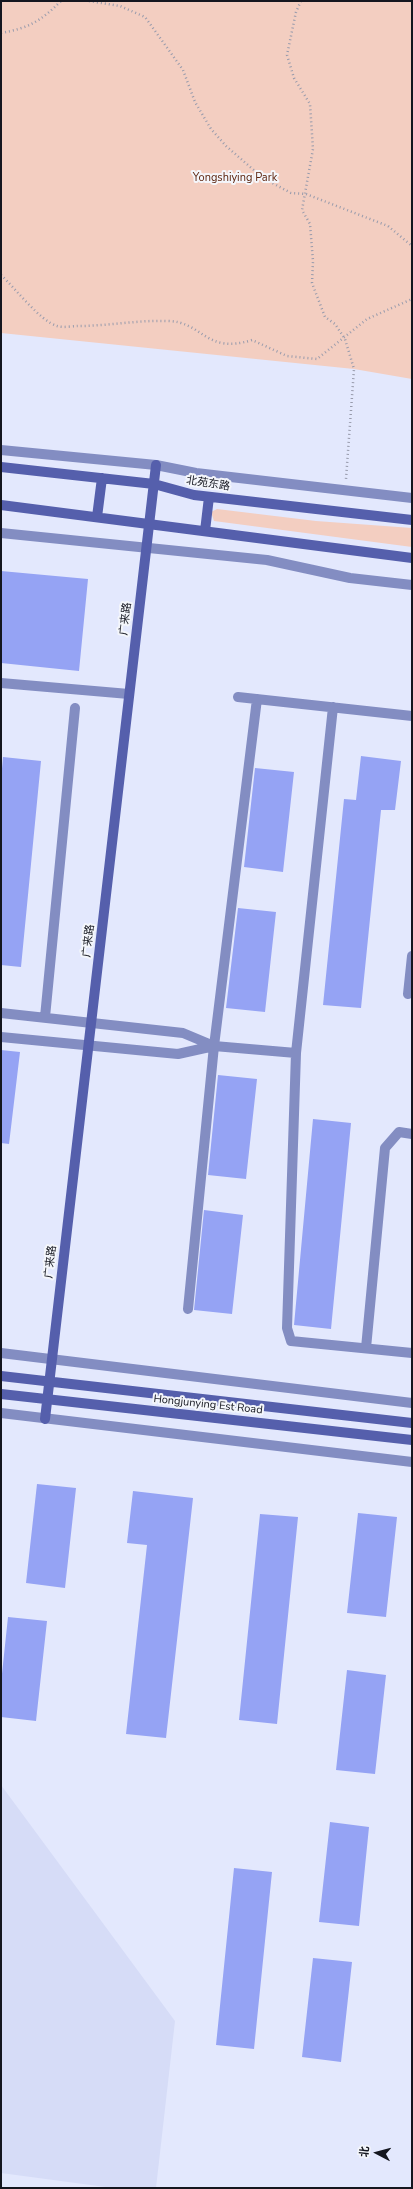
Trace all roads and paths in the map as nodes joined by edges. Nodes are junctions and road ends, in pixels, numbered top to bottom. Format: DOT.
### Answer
graph roads {
  1 [pos="61,1"];
  2 [pos="89,1"];
  3 [pos="301,1"];
  4 [pos="1,33"];
  5 [pos="306,194"];
  6 [pos="412,246"];
  7 [pos="1,275"];
  8 [pos="412,299"];
  9 [pos="345,339"];
  10 [pos="1,450"];
  11 [pos="156,465"];
  12 [pos="1,467"];
  13 [pos="102,478"];
  14 [pos="154,484"];
  15 [pos="345,490"];
  16 [pos="209,497"];
  17 [pos="412,498"];
  18 [pos="1,505"];
  19 [pos="97,518"];
  20 [pos="412,520"];
  21 [pos="149,524"];
  22 [pos="205,532"];
  23 [pos="1,533"];
  24 [pos="147,548"];
  25 [pos="412,558"];
  26 [pos="412,585"];
  27 [pos="1,683"];
  28 [pos="130,694"];
  29 [pos="238,697"];
  30 [pos="257,699"];
  31 [pos="75,708"];
  32 [pos="333,708"];
  33 [pos="412,716"];
  34 [pos="412,956"];
  35 [pos="408,994"];
  36 [pos="1,1013"];
  37 [pos="45,1017"];
  38 [pos="91,1023"];
  39 [pos="1,1037"];
  40 [pos="88,1045"];
  41 [pos="214,1046"];
  42 [pos="296,1053"];
  43 [pos="412,1134"];
  44 [pos="188,1309"];
  45 [pos="366,1348"];
  46 [pos="1,1353"];
  47 [pos="412,1353"];
  48 [pos="52,1359"];
  49 [pos="1,1376"];
  50 [pos="49,1383"];
  51 [pos="1,1394"];
  52 [pos="47,1399"];
  53 [pos="412,1403"];
  54 [pos="1,1413"];
  55 [pos="45,1418"];
  56 [pos="412,1423"];
  57 [pos="412,1440"];
  58 [pos="412,1462"];
  1 -- 4 [label="path"];
  2 -- 5 [label="path"];
  3 -- 5 [label="path"];
  5 -- 6 [label="path"];
  5 -- 9 [label="path"];
  7 -- 9 [label="path"];
  8 -- 9 [label="path"];
  9 -- 15 [label="path"];
  10 -- 11 [label="street"];
  11 -- 14 [label="street, 广来路"];
  11 -- 15 [label="street"];
  12 -- 13 [label="street, 北苑东路"];
  13 -- 14 [label="street, 北苑东路"];
  13 -- 19 [label="street"];
  14 -- 16 [label="street, 北苑东路"];
  14 -- 21 [label="street, 广来路"];
  15 -- 17 [label="street"];
  16 -- 20 [label="street, 北苑东路"];
  16 -- 22 [label="street"];
  18 -- 19 [label="street"];
  19 -- 21 [label="street"];
  21 -- 22 [label="street"];
  21 -- 24 [label="street, 广来路"];
  22 -- 25 [label="street"];
  23 -- 24 [label="street"];
  24 -- 26 [label="street"];
  24 -- 28 [label="street, 广来路"];
  27 -- 28 [label="street"];
  28 -- 38 [label="street, 广来路"];
  29 -- 30 [label="street"];
  30 -- 32 [label="street"];
  30 -- 41 [label="street"];
  31 -- 37 [label="street"];
  32 -- 33 [label="street"];
  32 -- 42 [label="street"];
  34 -- 35 [label="street"];
  36 -- 37 [label="street"];
  37 -- 38 [label="street"];
  38 -- 40 [label="street, 广来路"];
  38 -- 41 [label="street"];
  39 -- 40 [label="street"];
  40 -- 41 [label="street"];
  40 -- 48 [label="street, 广来路"];
  41 -- 42 [label="street"];
  41 -- 44 [label="street"];
  42 -- 45 [label="street"];
  43 -- 45 [label="street"];
  45 -- 47 [label="street"];
  46 -- 48 [label="street"];
  48 -- 50 [label="street, 广来路"];
  48 -- 53 [label="street"];
  49 -- 50 [label="street, Hongjunying Est Road"];
  50 -- 52 [label="street, 广来路"];
  50 -- 56 [label="street, Hongjunying Est Road"];
  51 -- 52 [label="street, Hongjunying Est Road"];
  52 -- 55 [label="street, 广来路"];
  52 -- 57 [label="street, Hongjunying Est Road"];
  54 -- 55 [label="street"];
  55 -- 58 [label="street"];
}
